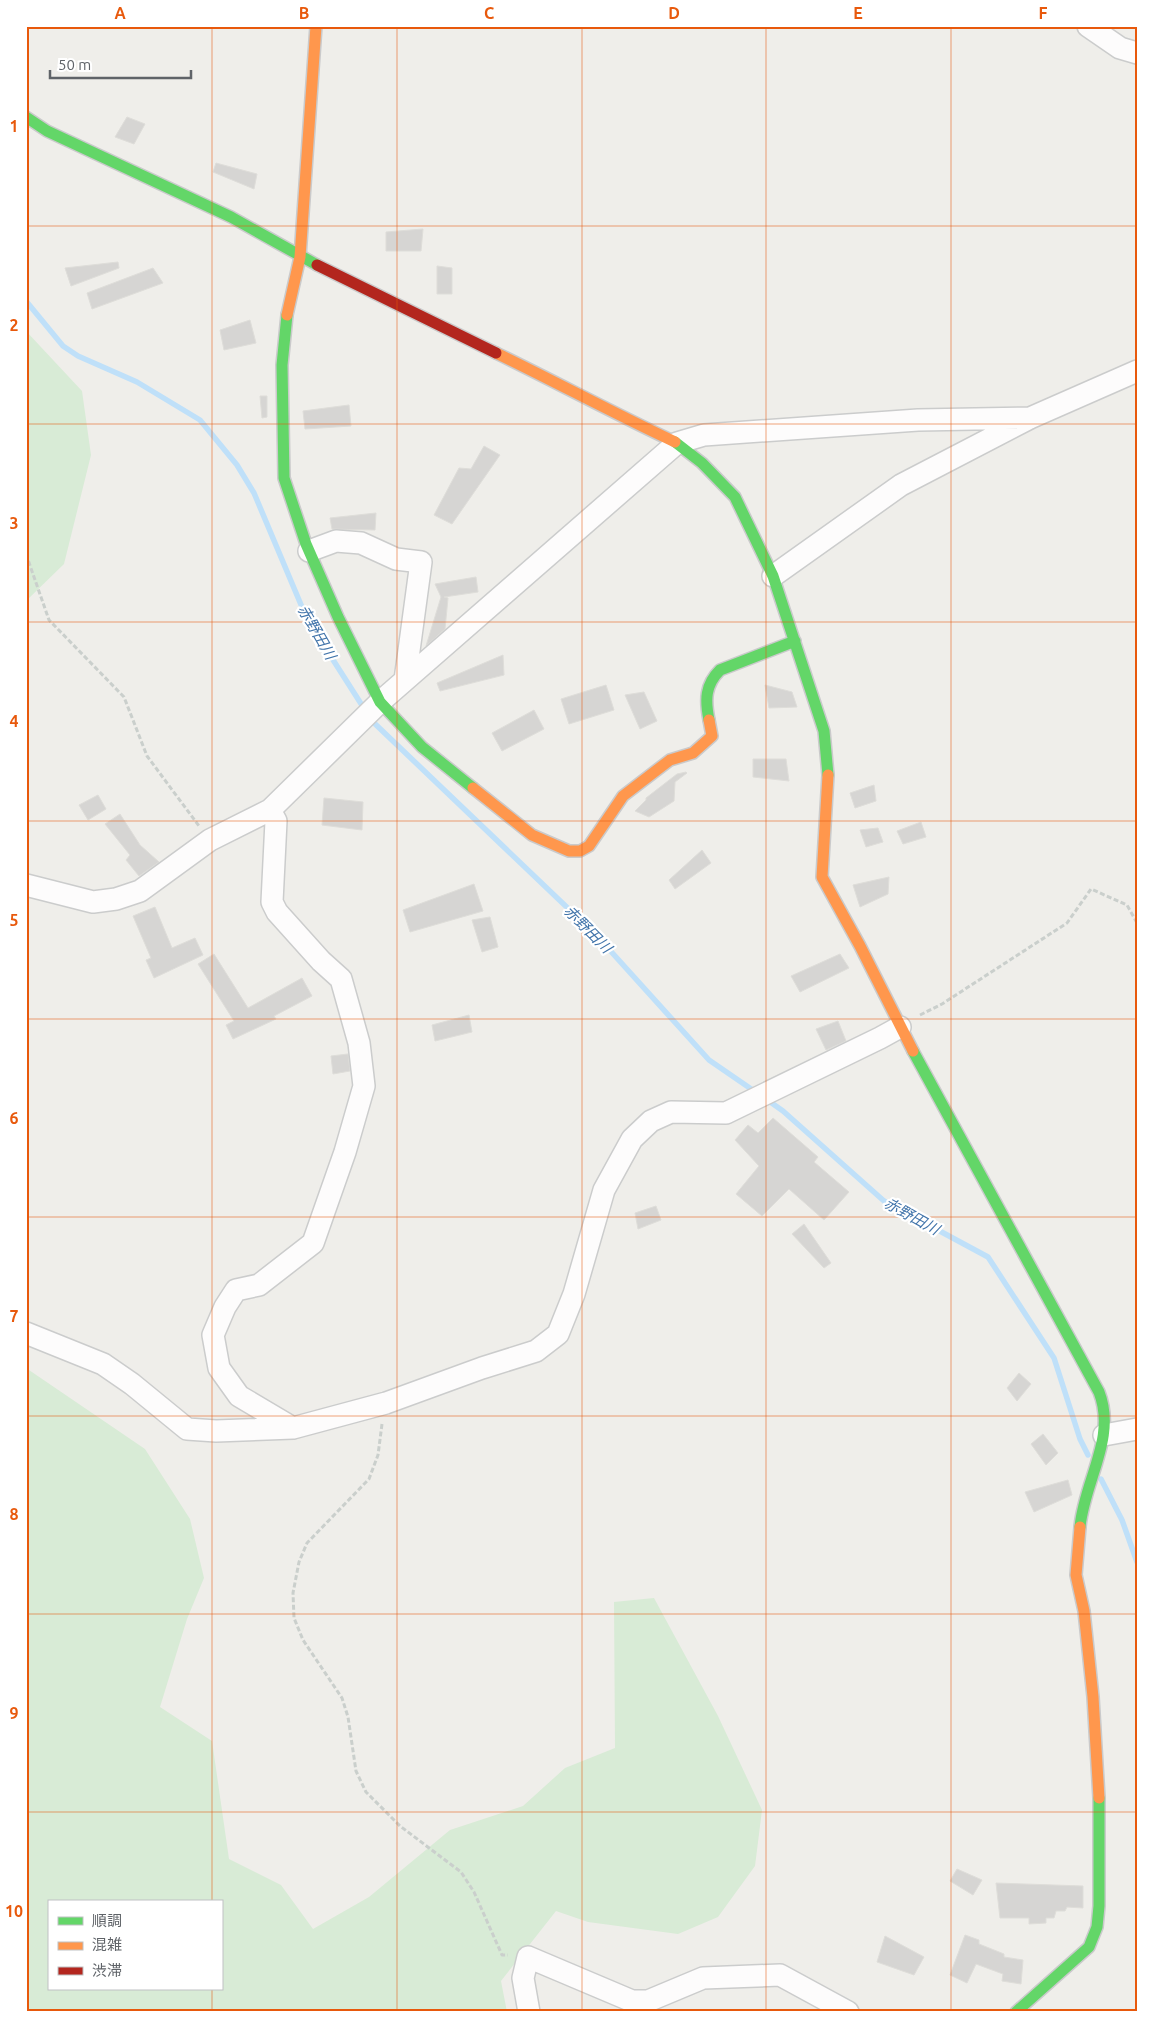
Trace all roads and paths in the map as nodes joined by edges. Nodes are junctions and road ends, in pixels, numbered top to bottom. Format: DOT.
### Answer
graph roads {
  1 [pos="316,26"];
  2 [pos="1088,26"];
  3 [pos="1137,53"];
  4 [pos="26,117"];
  5 [pos="300,257"];
  6 [pos="1137,371"];
  7 [pos="1030,418"];
  8 [pos="677,443"];
  9 [pos="309,551"];
  10 [pos="26,554"];
  11 [pos="773,576"];
  12 [pos="795,641"];
  13 [pos="405,680"];
  14 [pos="372,710"];
  15 [pos="270,810"];
  16 [pos="210,840"];
  17 [pos="26,885"];
  18 [pos="1137,923"];
  19 [pos="900,1026"];
  20 [pos="26,1333"];
  21 [pos="386,1403"];
  22 [pos="293,1428"];
  23 [pos="1137,1428"];
  24 [pos="1104,1435"];
  25 [pos="528,1957"];
  26 [pos="529,2012"];
  27 [pos="848,2012"];
  28 [pos="1016,2012"];
  1 -- 5 [label="street"];
  2 -- 3 [label="street"];
  4 -- 5 [label="street"];
  5 -- 8 [label="street"];
  5 -- 9 [label="street"];
  6 -- 7 [label="street"];
  7 -- 8 [label="street"];
  7 -- 11 [label="street"];
  8 -- 11 [label="street"];
  8 -- 13 [label="street"];
  9 -- 13 [label="street"];
  9 -- 14 [label="street"];
  10 -- 16 [label="path"];
  11 -- 12 [label="street"];
  12 -- 14 [label="street"];
  12 -- 19 [label="street"];
  13 -- 14 [label="street"];
  14 -- 15 [label="street"];
  15 -- 16 [label="street"];
  15 -- 22 [label="street"];
  16 -- 17 [label="street"];
  18 -- 19 [label="path"];
  19 -- 21 [label="street"];
  19 -- 24 [label="street"];
  20 -- 22 [label="street"];
  21 -- 22 [label="street"];
  21 -- 25 [label="path"];
  23 -- 24 [label="street"];
  24 -- 28 [label="street"];
  25 -- 26 [label="street"];
  25 -- 27 [label="street"];
}
